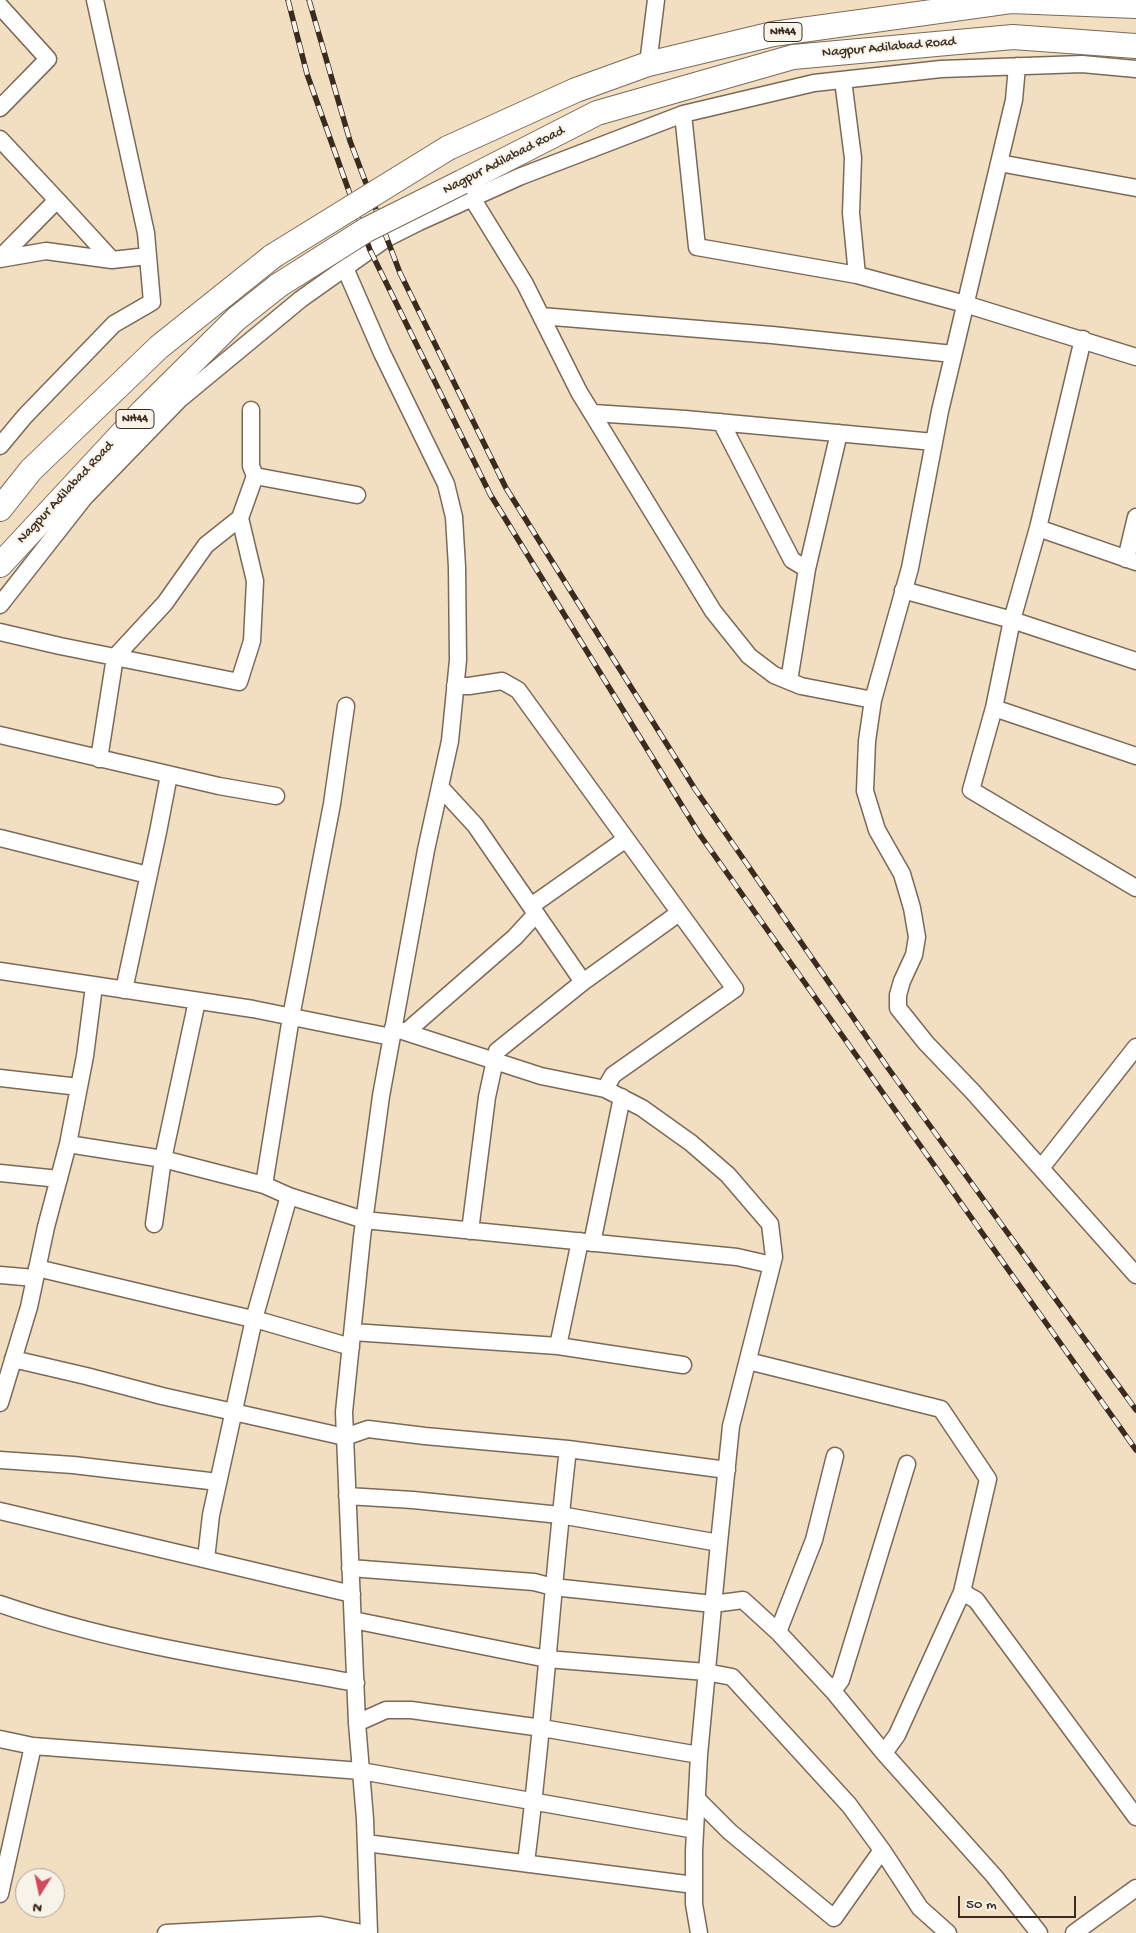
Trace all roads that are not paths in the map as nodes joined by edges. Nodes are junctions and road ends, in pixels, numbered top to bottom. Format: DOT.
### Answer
graph roads {
  1 [pos="94,0"];
  2 [pos="656,0"];
  3 [pos="0,6"];
  4 [pos="1136,6"];
  5 [pos="1136,46"];
  6 [pos="648,64"];
  7 [pos="1017,66"];
  8 [pos="1136,69"];
  9 [pos="843,80"];
  10 [pos="0,108"];
  11 [pos="682,114"];
  12 [pos="0,139"];
  13 [pos="999,163"];
  14 [pos="1136,188"];
  15 [pos="467,190"];
  16 [pos="57,200"];
  17 [pos="148,256"];
  18 [pos="0,258"];
  19 [pos="112,260"];
  20 [pos="345,268"];
  21 [pos="857,275"];
  22 [pos="965,304"];
  23 [pos="541,316"];
  24 [pos="1083,340"];
  25 [pos="953,354"];
  26 [pos="1136,357"];
  27 [pos="252,410"];
  28 [pos="593,413"];
  29 [pos="721,422"];
  30 [pos="839,433"];
  31 [pos="934,442"];
  32 [pos="0,446"];
  33 [pos="255,476"];
  34 [pos="357,495"];
  35 [pos="0,509"];
  36 [pos="240,518"];
  37 [pos="1136,518"];
  38 [pos="1038,528"];
  39 [pos="1131,560"];
  40 [pos="0,565"];
  41 [pos="807,569"];
  42 [pos="903,590"];
  43 [pos="0,605"];
  44 [pos="1012,620"];
  45 [pos="0,632"];
  46 [pos="115,657"];
  47 [pos="1136,661"];
  48 [pos="789,681"];
  49 [pos="455,686"];
  50 [pos="873,700"];
  51 [pos="346,706"];
  52 [pos="994,708"];
  53 [pos="0,735"];
  54 [pos="1136,756"];
  55 [pos="99,759"];
  56 [pos="169,775"];
  57 [pos="440,787"];
  58 [pos="276,796"];
  59 [pos="0,838"];
  60 [pos="626,839"];
  61 [pos="148,875"];
  62 [pos="1136,888"];
  63 [pos="533,910"];
  64 [pos="679,913"];
  65 [pos="0,971"];
  66 [pos="583,982"];
  67 [pos="94,986"];
  68 [pos="124,990"];
  69 [pos="197,1001"];
  70 [pos="292,1017"];
  71 [pos="397,1033"];
  72 [pos="1136,1047"];
  73 [pos="495,1061"];
  74 [pos="0,1078"];
  75 [pos="79,1087"];
  76 [pos="606,1089"];
  77 [pos="622,1097"];
  78 [pos="68,1144"];
  79 [pos="163,1159"];
  80 [pos="1041,1168"];
  81 [pos="0,1173"];
  82 [pos="59,1180"];
  83 [pos="264,1185"];
  84 [pos="289,1196"];
  85 [pos="364,1220"];
  86 [pos="154,1224"];
  87 [pos="470,1231"];
  88 [pos="586,1242"];
  89 [pos="772,1265"];
  90 [pos="36,1273"];
  91 [pos="1136,1274"];
  92 [pos="0,1275"];
  93 [pos="254,1319"];
  94 [pos="352,1339"];
  95 [pos="558,1346"];
  96 [pos="13,1359"];
  97 [pos="748,1361"];
  98 [pos="683,1365"];
  99 [pos="4,1376"];
  100 [pos="0,1403"];
  101 [pos="233,1412"];
  102 [pos="345,1437"];
  103 [pos="568,1449"];
  104 [pos="835,1456"];
  105 [pos="0,1460"];
  106 [pos="907,1464"];
  107 [pos="727,1470"];
  108 [pos="218,1482"];
  109 [pos="347,1496"];
  110 [pos="0,1511"];
  111 [pos="560,1515"];
  112 [pos="719,1543"];
  113 [pos="206,1559"];
  114 [pos="350,1568"];
  115 [pos="553,1587"];
  116 [pos="962,1592"];
  117 [pos="352,1594"];
  118 [pos="0,1604"];
  119 [pos="713,1604"];
  120 [pos="353,1620"];
  121 [pos="778,1632"];
  122 [pos="547,1659"];
  123 [pos="706,1672"];
  124 [pos="356,1684"];
  125 [pos="833,1691"];
  126 [pos="357,1723"];
  127 [pos="542,1728"];
  128 [pos="0,1739"];
  129 [pos="33,1746"];
  130 [pos="884,1753"];
  131 [pos="699,1755"];
  132 [pos="361,1771"];
  133 [pos="697,1799"];
  134 [pos="534,1801"];
  135 [pos="1136,1817"];
  136 [pos="695,1830"];
  137 [pos="366,1844"];
  138 [pos="882,1850"];
  139 [pos="526,1862"];
  140 [pos="694,1885"];
  141 [pos="1136,1888"];
  142 [pos="0,1894"];
  143 [pos="261,1930"];
  144 [pos="166,1933"];
  145 [pos="362,1933"];
  146 [pos="368,1933"];
  147 [pos="699,1933"];
  148 [pos="948,1933"];
  149 [pos="1039,1933"];
  150 [pos="1074,1933"];
  1 -- 17 [label="street"];
  2 -- 6 [label="street"];
  3 -- 10 [label="street"];
  4 -- 6 [label="highway, Nagpur Adilabad Road / NH44"];
  5 -- 15 [label="highway, Nagpur Adilabad Road / NH44"];
  6 -- 35 [label="highway, Nagpur Adilabad Road / NH44, bridge"];
  7 -- 8 [label="street"];
  7 -- 9 [label="street"];
  7 -- 13 [label="street"];
  9 -- 11 [label="street"];
  9 -- 21 [label="street"];
  11 -- 15 [label="street"];
  11 -- 21 [label="street"];
  12 -- 16 [label="street"];
  13 -- 14 [label="street"];
  13 -- 22 [label="street"];
  15 -- 20 [label="street"];
  15 -- 23 [label="street"];
  15 -- 40 [label="highway, Nagpur Adilabad Road / NH44, bridge"];
  16 -- 18 [label="street"];
  16 -- 19 [label="street"];
  17 -- 19 [label="street"];
  17 -- 32 [label="street"];
  18 -- 19 [label="street"];
  20 -- 43 [label="street"];
  20 -- 49 [label="street"];
  21 -- 22 [label="street"];
  22 -- 24 [label="street"];
  22 -- 25 [label="street"];
  23 -- 25 [label="street"];
  23 -- 28 [label="street"];
  24 -- 26 [label="street"];
  24 -- 38 [label="street"];
  25 -- 31 [label="street"];
  27 -- 33 [label="street"];
  28 -- 29 [label="street"];
  28 -- 48 [label="street"];
  29 -- 30 [label="street"];
  29 -- 41 [label="street"];
  30 -- 31 [label="street"];
  30 -- 41 [label="street"];
  31 -- 42 [label="street"];
  33 -- 34 [label="street"];
  33 -- 36 [label="street"];
  36 -- 46 [label="street"];
  36 -- 46 [label="street"];
  37 -- 39 [label="street"];
  38 -- 39 [label="street"];
  38 -- 44 [label="street"];
  41 -- 48 [label="street"];
  42 -- 44 [label="street"];
  42 -- 50 [label="street"];
  44 -- 47 [label="street"];
  44 -- 52 [label="street"];
  45 -- 46 [label="street"];
  46 -- 55 [label="street"];
  48 -- 50 [label="street"];
  49 -- 57 [label="street"];
  49 -- 60 [label="street"];
  50 -- 80 [label="street"];
  51 -- 70 [label="street"];
  52 -- 54 [label="street"];
  52 -- 62 [label="street"];
  53 -- 55 [label="street"];
  55 -- 56 [label="street"];
  56 -- 58 [label="street"];
  56 -- 61 [label="street"];
  57 -- 63 [label="street"];
  57 -- 71 [label="street"];
  59 -- 61 [label="street"];
  60 -- 63 [label="street"];
  60 -- 64 [label="street"];
  61 -- 68 [label="street"];
  63 -- 66 [label="street"];
  63 -- 71 [label="street"];
  64 -- 66 [label="street"];
  64 -- 76 [label="street"];
  65 -- 67 [label="street"];
  66 -- 73 [label="street"];
  67 -- 68 [label="street"];
  67 -- 75 [label="street"];
  68 -- 69 [label="street"];
  69 -- 70 [label="street"];
  69 -- 79 [label="street"];
  70 -- 71 [label="street"];
  70 -- 83 [label="street"];
  71 -- 73 [label="street"];
  71 -- 85 [label="street"];
  72 -- 80 [label="street"];
  73 -- 76 [label="street"];
  73 -- 87 [label="street"];
  74 -- 75 [label="street"];
  75 -- 78 [label="street"];
  76 -- 77 [label="street"];
  77 -- 88 [label="street"];
  77 -- 89 [label="street"];
  78 -- 79 [label="street"];
  78 -- 82 [label="street"];
  79 -- 83 [label="street"];
  79 -- 86 [label="street"];
  80 -- 91 [label="street"];
  81 -- 82 [label="street"];
  82 -- 90 [label="street"];
  83 -- 84 [label="street"];
  84 -- 85 [label="street"];
  84 -- 93 [label="street"];
  85 -- 87 [label="street"];
  85 -- 94 [label="street"];
  87 -- 88 [label="street"];
  88 -- 89 [label="street"];
  88 -- 95 [label="street"];
  89 -- 97 [label="street"];
  90 -- 92 [label="street"];
  90 -- 93 [label="street"];
  90 -- 96 [label="street"];
  93 -- 94 [label="street"];
  93 -- 101 [label="street"];
  94 -- 95 [label="street"];
  94 -- 102 [label="street"];
  95 -- 98 [label="street"];
  96 -- 99 [label="street"];
  96 -- 101 [label="street"];
  97 -- 107 [label="street"];
  97 -- 116 [label="street"];
  99 -- 100 [label="street"];
  101 -- 102 [label="street"];
  101 -- 108 [label="street"];
  102 -- 103 [label="street"];
  102 -- 109 [label="street"];
  103 -- 107 [label="street"];
  103 -- 111 [label="street"];
  104 -- 121 [label="street"];
  105 -- 108 [label="street"];
  106 -- 125 [label="street"];
  107 -- 112 [label="street"];
  108 -- 113 [label="street"];
  109 -- 111 [label="street"];
  109 -- 114 [label="street"];
  110 -- 113 [label="street"];
  111 -- 112 [label="street"];
  111 -- 115 [label="street"];
  112 -- 119 [label="street"];
  113 -- 117 [label="street"];
  114 -- 115 [label="street"];
  114 -- 117 [label="street"];
  115 -- 119 [label="street"];
  115 -- 122 [label="street"];
  116 -- 130 [label="street"];
  116 -- 135 [label="street"];
  117 -- 120 [label="street"];
  118 -- 124 [label="street"];
  119 -- 121 [label="street"];
  119 -- 123 [label="street"];
  120 -- 122 [label="street"];
  120 -- 124 [label="street"];
  121 -- 125 [label="street"];
  122 -- 123 [label="street"];
  122 -- 127 [label="street"];
  123 -- 131 [label="street"];
  123 -- 138 [label="street"];
  124 -- 126 [label="street"];
  125 -- 130 [label="street"];
  126 -- 127 [label="street"];
  126 -- 132 [label="street"];
  127 -- 131 [label="street"];
  127 -- 134 [label="street"];
  128 -- 129 [label="street"];
  129 -- 132 [label="street"];
  129 -- 142 [label="street"];
  130 -- 149 [label="street"];
  131 -- 133 [label="street"];
  132 -- 134 [label="street"];
  132 -- 137 [label="street"];
  133 -- 136 [label="street"];
  133 -- 138 [label="street"];
  134 -- 136 [label="street"];
  134 -- 139 [label="street"];
  136 -- 140 [label="street"];
  137 -- 139 [label="street"];
  137 -- 146 [label="street"];
  138 -- 148 [label="street"];
  139 -- 140 [label="street"];
  140 -- 147 [label="street"];
  141 -- 150 [label="street"];
  143 -- 144 [label="street"];
  143 -- 145 [label="street"];
}
